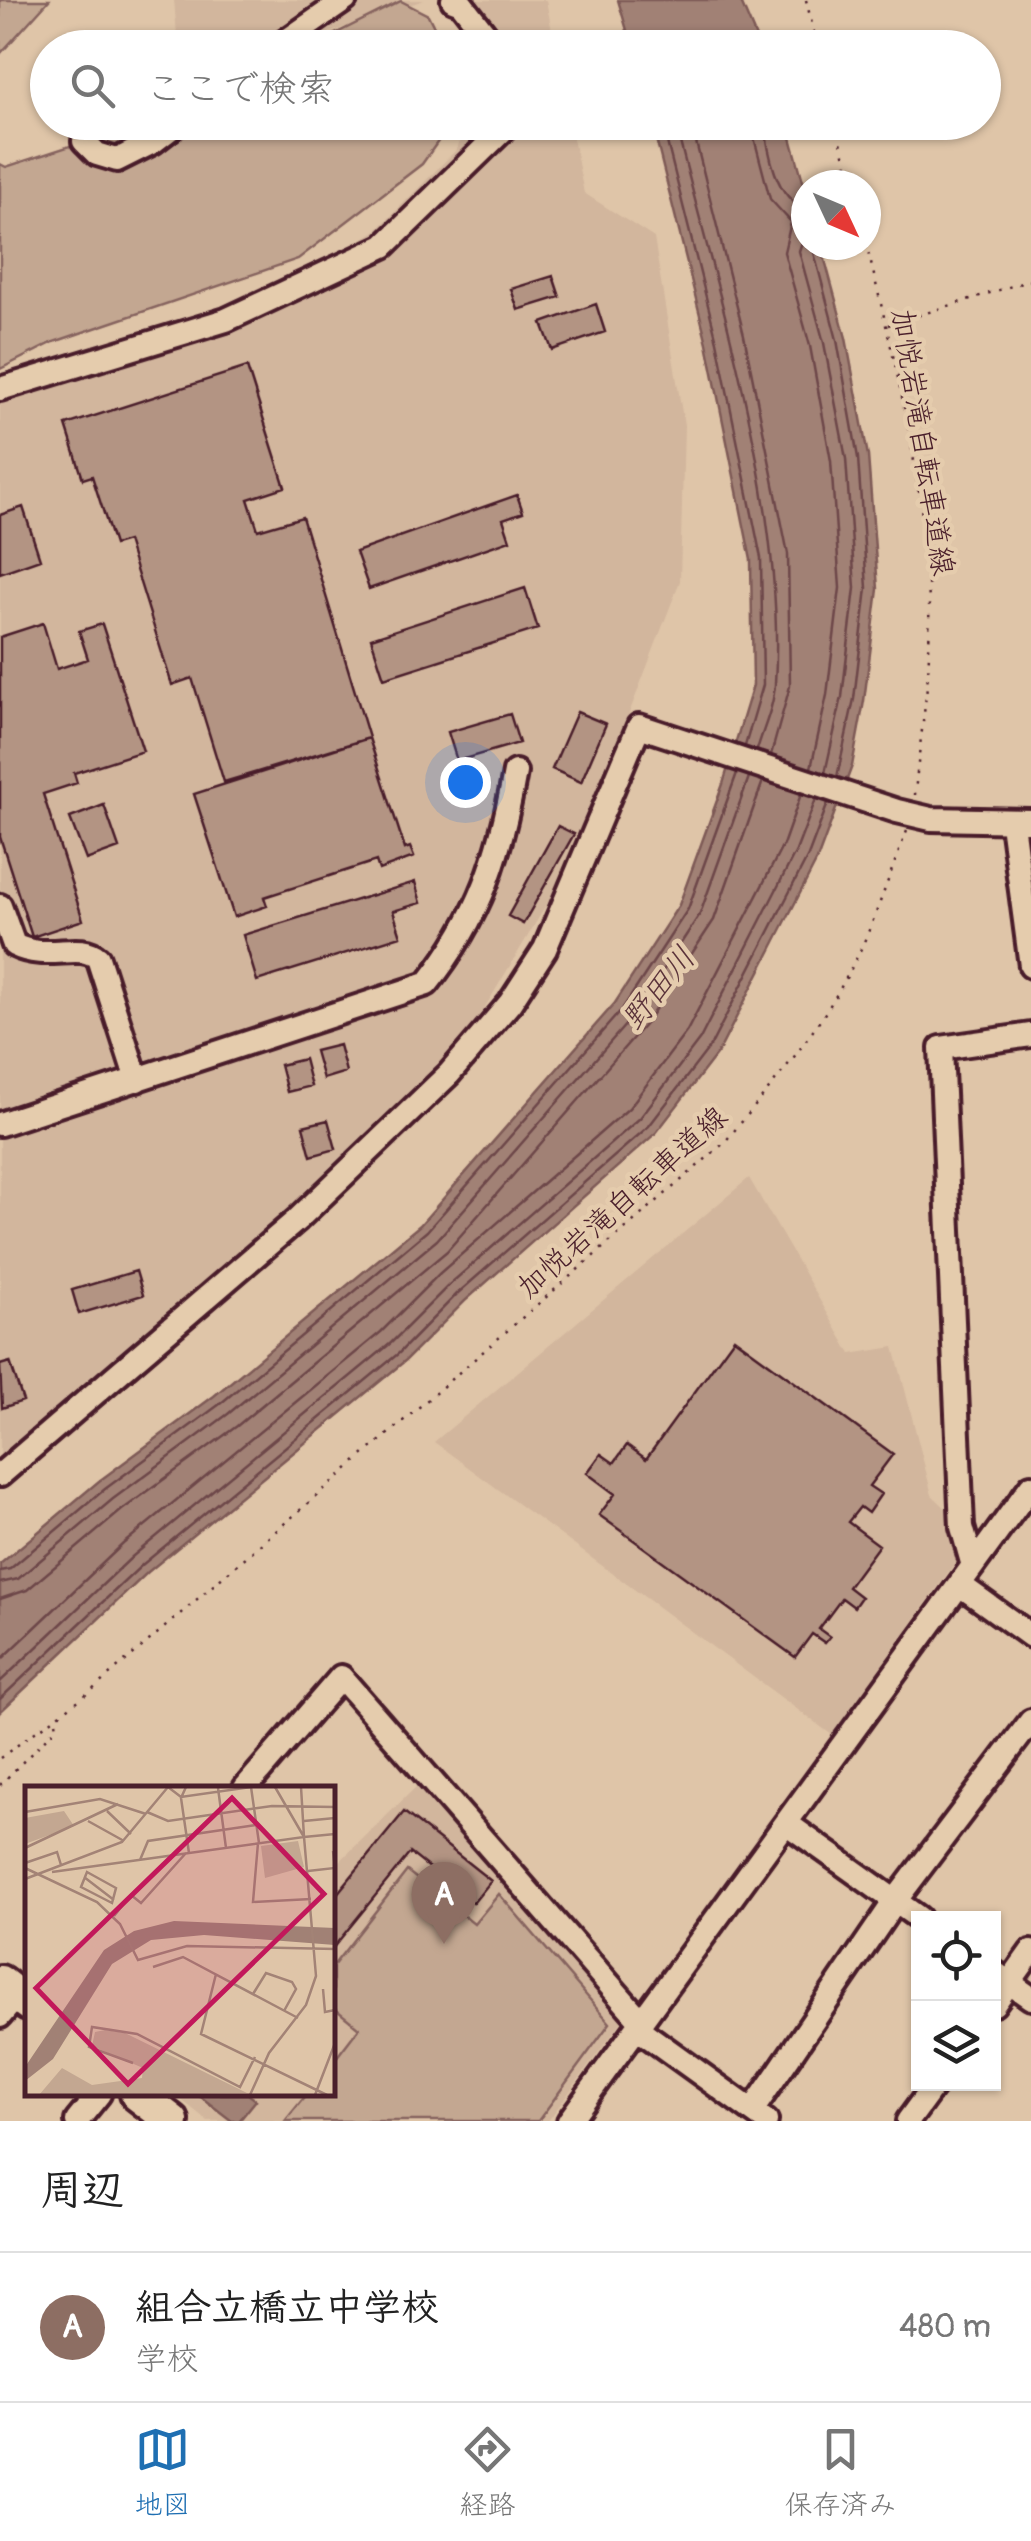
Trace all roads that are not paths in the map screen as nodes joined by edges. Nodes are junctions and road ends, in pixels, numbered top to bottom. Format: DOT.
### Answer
graph roads {
  1 [pos="345,0"];
  2 [pos="453,0"];
  3 [pos="302,30"];
  4 [pos="482,30"];
  5 [pos="156,140"];
  6 [pos="493,140"];
  7 [pos="84,141"];
  8 [pos="0,388"];
  9 [pos="515,772"];
  10 [pos="1022,822"];
  11 [pos="0,906"];
  12 [pos="1031,966"];
  13 [pos="1031,1034"];
  14 [pos="137,1080"];
  15 [pos="0,1124"];
  16 [pos="0,1475"];
  17 [pos="1031,1486"];
  18 [pos="967,1576"];
  19 [pos="1031,1636"];
  20 [pos="1031,1720"];
  21 [pos="246,1786"];
  22 [pos="786,1823"];
  23 [pos="895,1901"];
  24 [pos="911,1912"];
  25 [pos="1031,1952"];
  26 [pos="1001,1977"];
  27 [pos="1031,1998"];
  28 [pos="640,2025"];
  29 [pos="931,2091"];
  30 [pos="97,2096"];
  31 [pos="140,2096"];
  32 [pos="759,2116"];
  33 [pos="77,2121"];
  34 [pos="172,2121"];
  35 [pos="569,2121"];
  36 [pos="908,2121"];
  1 -- 3 [label="street"];
  2 -- 4 [label="street"];
  5 -- 7 [label="street"];
  6 -- 8 [label="street"];
  9 -- 14 [label="street"];
  10 -- 12 [label="street"];
  10 -- 16 [label="street"];
  11 -- 14 [label="street"];
  13 -- 18 [label="street"];
  14 -- 15 [label="street"];
  17 -- 18 [label="street"];
  18 -- 19 [label="street"];
  18 -- 22 [label="street"];
  20 -- 23 [label="street"];
  21 -- 28 [label="street"];
  22 -- 23 [label="street"];
  22 -- 28 [label="street"];
  23 -- 24 [label="street"];
  23 -- 32 [label="street"];
  25 -- 26 [label="street"];
  26 -- 27 [label="street"];
  28 -- 32 [label="street"];
  28 -- 35 [label="street"];
  29 -- 36 [label="street"];
  30 -- 33 [label="street"];
  31 -- 34 [label="highway"];
}
